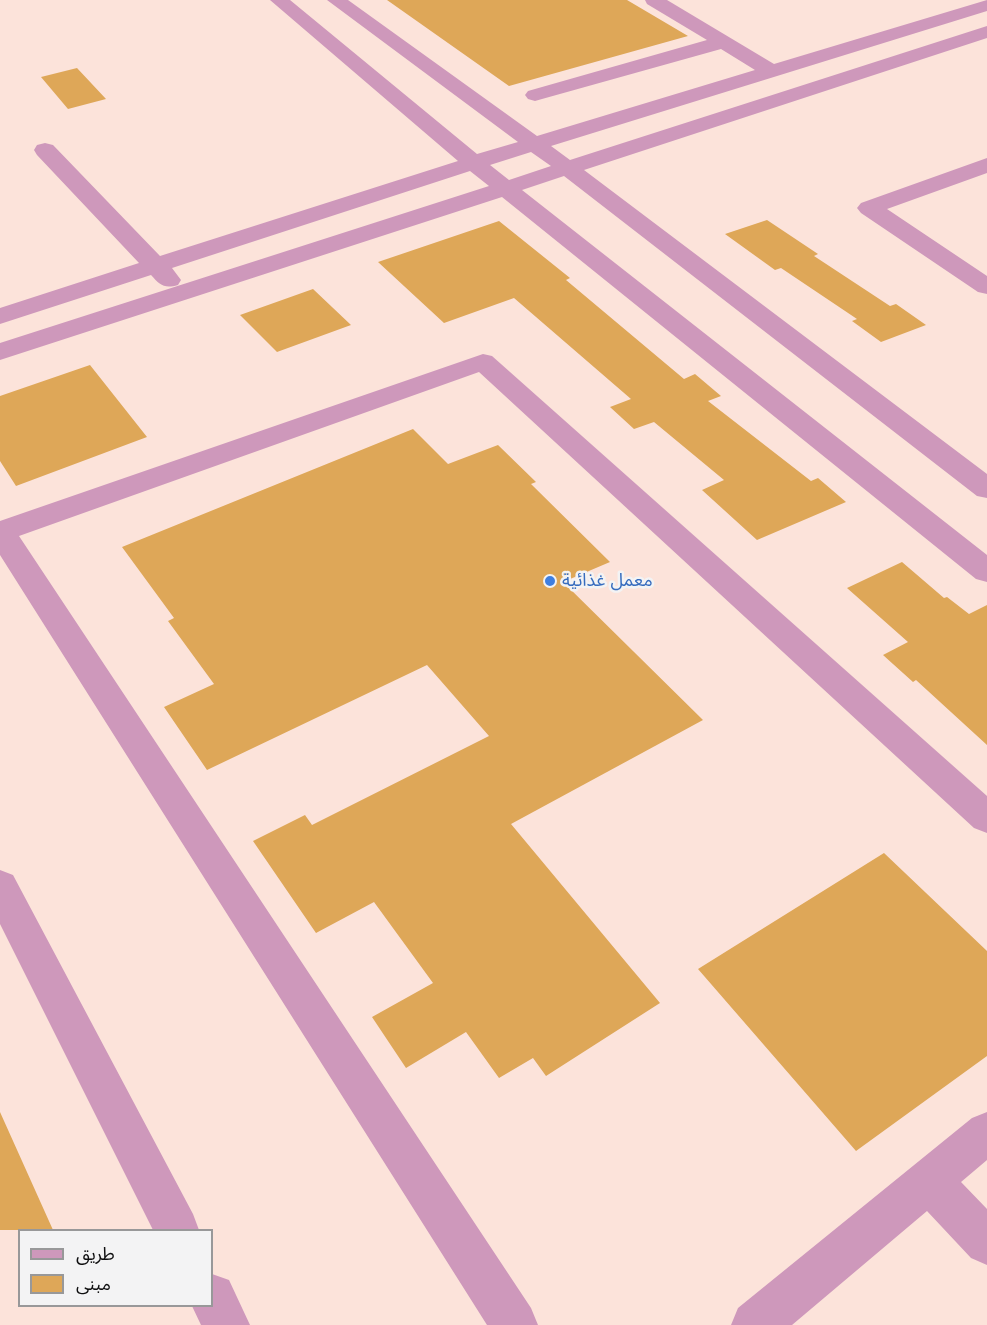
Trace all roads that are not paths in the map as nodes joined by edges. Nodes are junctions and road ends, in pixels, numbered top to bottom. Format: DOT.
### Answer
graph roads {
  1 [pos="279,0"];
  2 [pos="336,0"];
  3 [pos="654,0"];
  4 [pos="987,5"];
  5 [pos="930,23"];
  6 [pos="987,32"];
  7 [pos="962,40"];
  8 [pos="723,42"];
  9 [pos="987,53"];
  10 [pos="771,71"];
  11 [pos="535,95"];
  12 [pos="534,144"];
  13 [pos="45,150"];
  14 [pos="474,163"];
  15 [pos="987,165"];
  16 [pos="566,167"];
  17 [pos="505,187"];
  18 [pos="155,266"];
  19 [pos="987,287"];
  20 [pos="180,292"];
  21 [pos="0,316"];
  22 [pos="0,352"];
  23 [pos="987,489"];
  24 [pos="0,531"];
  25 [pos="987,571"];
  26 [pos="987,818"];
  27 [pos="0,886"];
  28 [pos="987,1133"];
  29 [pos="929,1181"];
  30 [pos="176,1229"];
  31 [pos="987,1242"];
  32 [pos="213,1299"];
  33 [pos="226,1325"];
  34 [pos="514,1325"];
  35 [pos="755,1325"];
  1 -- 14 [label="street"];
  2 -- 12 [label="street"];
  3 -- 8 [label="street"];
  4 -- 5 [label="street"];
  5 -- 7 [label="street"];
  5 -- 10 [label="street"];
  6 -- 7 [label="street"];
  7 -- 9 [label="street"];
  7 -- 16 [label="street"];
  8 -- 10 [label="street"];
  8 -- 11 [label="street"];
  10 -- 12 [label="street"];
  12 -- 14 [label="street"];
  12 -- 16 [label="street"];
  13 -- 18 [label="street"];
  14 -- 17 [label="street"];
  14 -- 18 [label="street"];
  15 -- 19 [label="street"];
  16 -- 17 [label="street"];
  16 -- 23 [label="street"];
  17 -- 20 [label="street"];
  17 -- 25 [label="street"];
  18 -- 20 [label="street"];
  18 -- 21 [label="street"];
  20 -- 22 [label="street"];
  24 -- 26 [label="street"];
  24 -- 34 [label="street"];
  27 -- 30 [label="street"];
  28 -- 29 [label="street"];
  29 -- 31 [label="street"];
  29 -- 35 [label="street"];
  32 -- 33 [label="street"];
}
